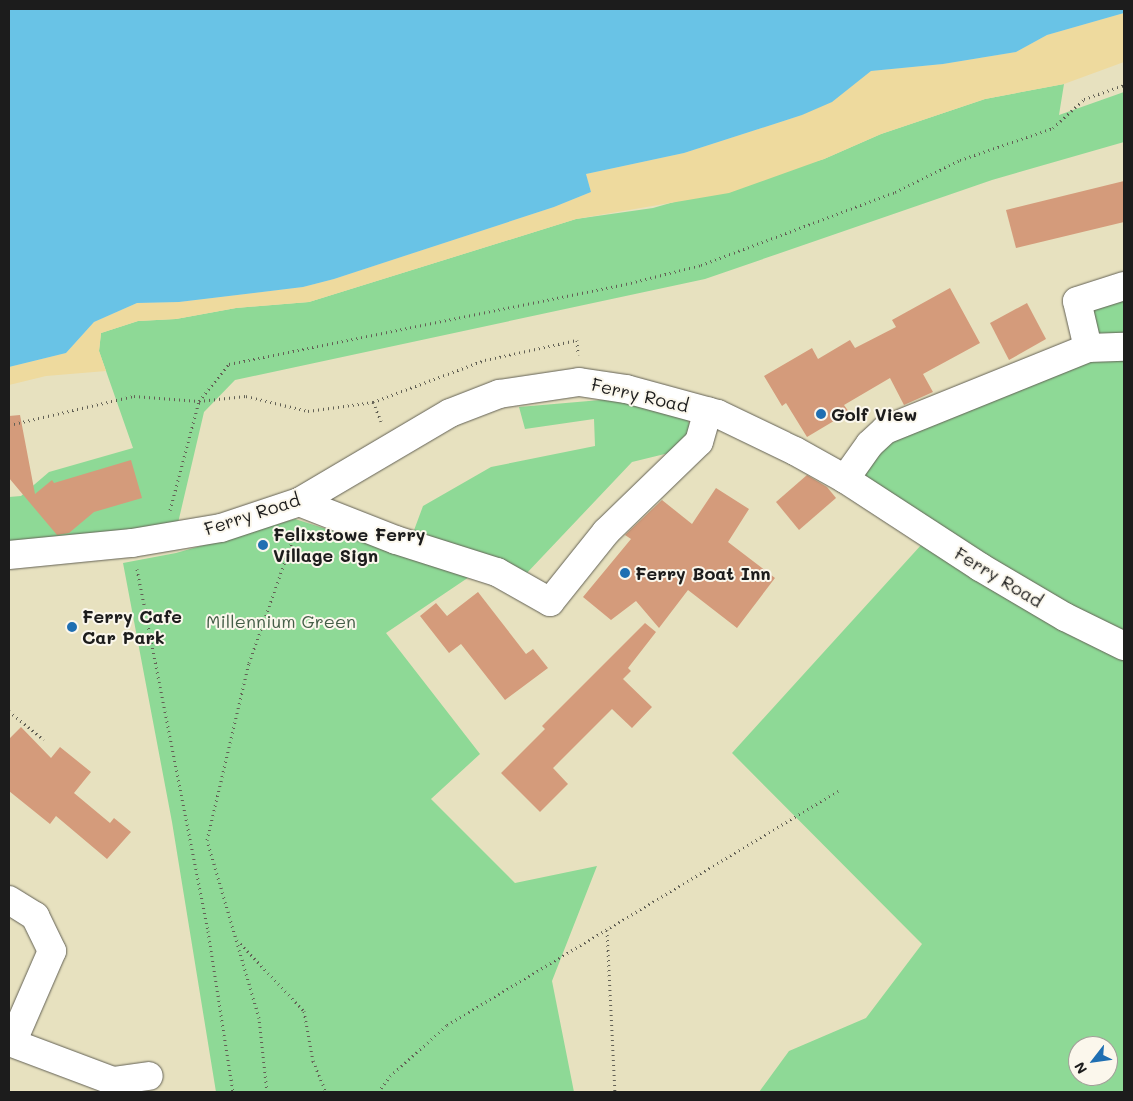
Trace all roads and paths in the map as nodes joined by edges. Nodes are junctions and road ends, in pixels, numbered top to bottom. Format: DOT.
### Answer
graph roads {
  1 [pos="1124,85"];
  2 [pos="1124,286"];
  3 [pos="577,340"];
  4 [pos="1124,347"];
  5 [pos="1088,348"];
  6 [pos="199,401"];
  7 [pos="373,402"];
  8 [pos="708,411"];
  9 [pos="9,425"];
  10 [pos="394,446"];
  11 [pos="845,479"];
  12 [pos="299,502"];
  13 [pos="170,511"];
  14 [pos="132,542"];
  15 [pos="9,555"];
  16 [pos="1124,646"];
  17 [pos="9,711"];
  18 [pos="44,740"];
  19 [pos="838,791"];
  20 [pos="9,900"];
  21 [pos="607,930"];
  22 [pos="236,940"];
  23 [pos="10,1043"];
  24 [pos="150,1076"];
  25 [pos="233,1092"];
  26 [pos="266,1092"];
  27 [pos="326,1092"];
  28 [pos="378,1092"];
  29 [pos="615,1092"];
  1 -- 6 [label="path"];
  2 -- 5 [label="street"];
  3 -- 7 [label="path"];
  4 -- 5 [label="street"];
  5 -- 11 [label="street"];
  6 -- 7 [label="path"];
  6 -- 9 [label="path"];
  6 -- 13 [label="path"];
  7 -- 10 [label="path"];
  8 -- 10 [label="street, Ferry Road"];
  8 -- 11 [label="street, Ferry Road"];
  8 -- 12 [label="street"];
  10 -- 12 [label="street, Ferry Road"];
  11 -- 16 [label="street, Ferry Road"];
  12 -- 14 [label="street, Ferry Road"];
  12 -- 22 [label="path"];
  14 -- 15 [label="street, Ferry Road"];
  14 -- 25 [label="path"];
  17 -- 18 [label="path"];
  19 -- 21 [label="path"];
  20 -- 23 [label="street"];
  21 -- 28 [label="path"];
  21 -- 29 [label="path"];
  22 -- 26 [label="path"];
  22 -- 27 [label="path"];
  23 -- 24 [label="street"];
}
